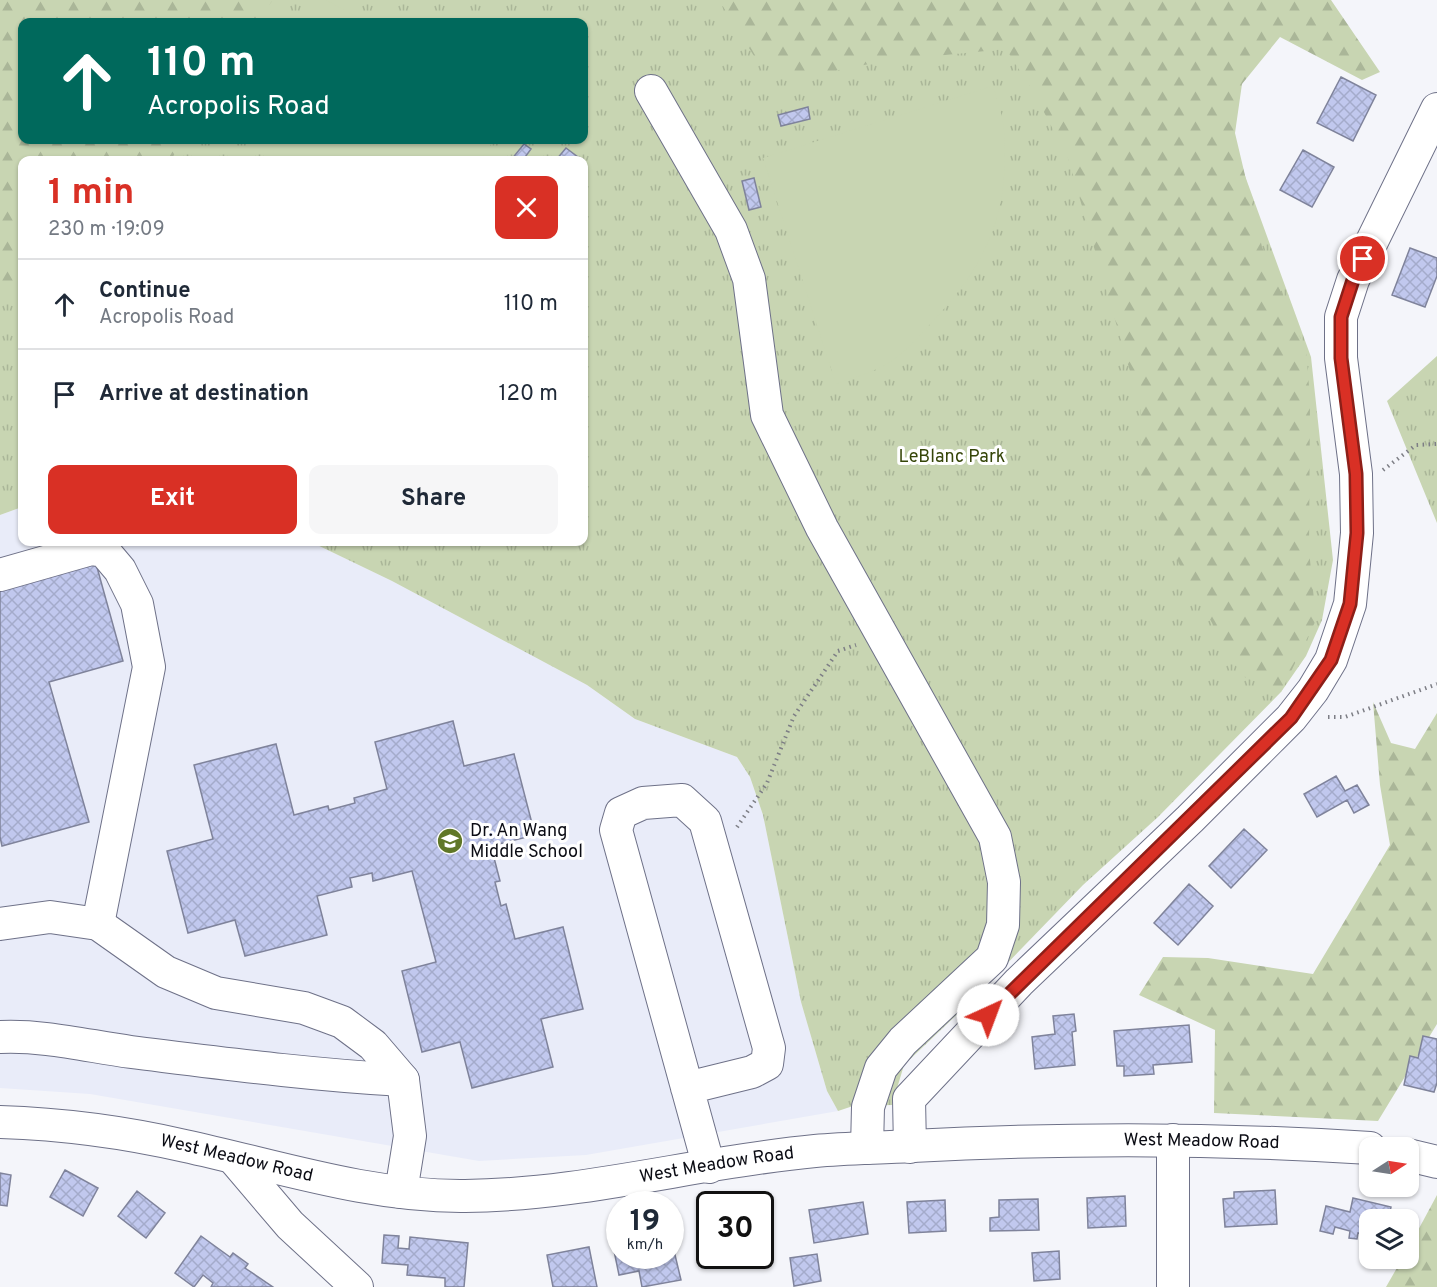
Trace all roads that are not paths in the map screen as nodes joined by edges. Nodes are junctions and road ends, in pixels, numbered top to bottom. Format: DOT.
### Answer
graph roads {
  1 [pos="651,91"];
  2 [pos="1437,109"];
  3 [pos="0,575"];
  4 [pos="0,924"];
  5 [pos="98,924"];
  6 [pos="0,1037"];
  7 [pos="403,1080"];
  8 [pos="687,1088"];
  9 [pos="0,1122"];
  10 [pos="1173,1140"];
  11 [pos="910,1146"];
  12 [pos="1359,1147"];
  13 [pos="867,1148"];
  14 [pos="233,1158"];
  15 [pos="1419,1158"];
  16 [pos="1437,1162"];
  17 [pos="709,1167"];
  18 [pos="401,1192"];
  19 [pos="357,1287"];
  20 [pos="1173,1287"];
  1 -- 13 [label="street"];
  2 -- 11 [label="street"];
  3 -- 5 [label="street"];
  4 -- 5 [label="street"];
  5 -- 7 [label="street"];
  6 -- 7 [label="street"];
  7 -- 18 [label="street"];
  8 -- 8 [label="street"];
  8 -- 17 [label="street"];
  9 -- 14 [label="street, West Meadow Road"];
  10 -- 11 [label="street, West Meadow Road"];
  10 -- 12 [label="street, West Meadow Road"];
  10 -- 20 [label="street"];
  11 -- 13 [label="street, West Meadow Road"];
  13 -- 17 [label="street, West Meadow Road"];
  14 -- 18 [label="street, West Meadow Road"];
  14 -- 19 [label="street"];
  15 -- 16 [label="street"];
  17 -- 18 [label="street, West Meadow Road"];
}
